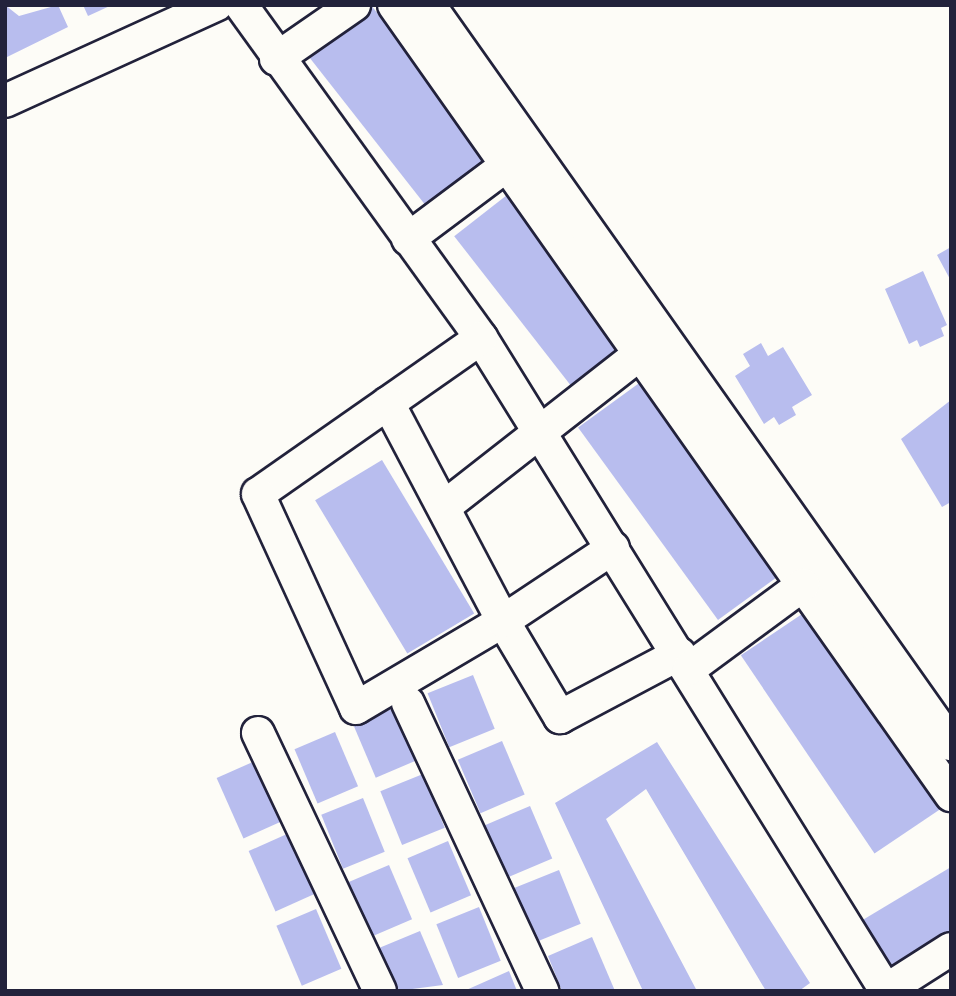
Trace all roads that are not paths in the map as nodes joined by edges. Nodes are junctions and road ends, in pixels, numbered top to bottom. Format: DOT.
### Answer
graph roads {
  1 [pos="216,5"];
  2 [pos="241,5"];
  3 [pos="354,5"];
  4 [pos="394,5"];
  5 [pos="429,5"];
  6 [pos="276,59"];
  7 [pos="5,101"];
  8 [pos="507,165"];
  9 [pos="408,239"];
  10 [pos="481,338"];
  11 [pos="640,354"];
  12 [pos="388,403"];
  13 [pos="541,430"];
  14 [pos="444,507"];
  15 [pos="613,548"];
  16 [pos="803,584"];
  17 [pos="503,621"];
  18 [pos="684,661"];
  19 [pos="408,704"];
  20 [pos="258,733"];
  21 [pos="951,744"];
  22 [pos="951,794"];
  23 [pos="951,949"];
  24 [pos="885,990"];
  25 [pos="380,991"];
  26 [pos="542,991"];
  1 -- 7 [label="street"];
  2 -- 6 [label="street"];
  3 -- 6 [label="street"];
  4 -- 8 [label="street"];
  5 -- 21 [label="street"];
  6 -- 9 [label="street"];
  8 -- 9 [label="street"];
  8 -- 11 [label="street"];
  9 -- 10 [label="street"];
  10 -- 12 [label="street"];
  10 -- 13 [label="street"];
  11 -- 13 [label="street"];
  11 -- 16 [label="street"];
  12 -- 14 [label="street"];
  12 -- 17 [label="street"];
  13 -- 14 [label="street"];
  13 -- 15 [label="street"];
  14 -- 17 [label="street"];
  15 -- 17 [label="street"];
  15 -- 18 [label="street"];
  16 -- 18 [label="street"];
  16 -- 22 [label="street"];
  17 -- 18 [label="street"];
  18 -- 24 [label="street"];
  19 -- 26 [label="street"];
  20 -- 25 [label="street"];
  23 -- 24 [label="street"];
}
